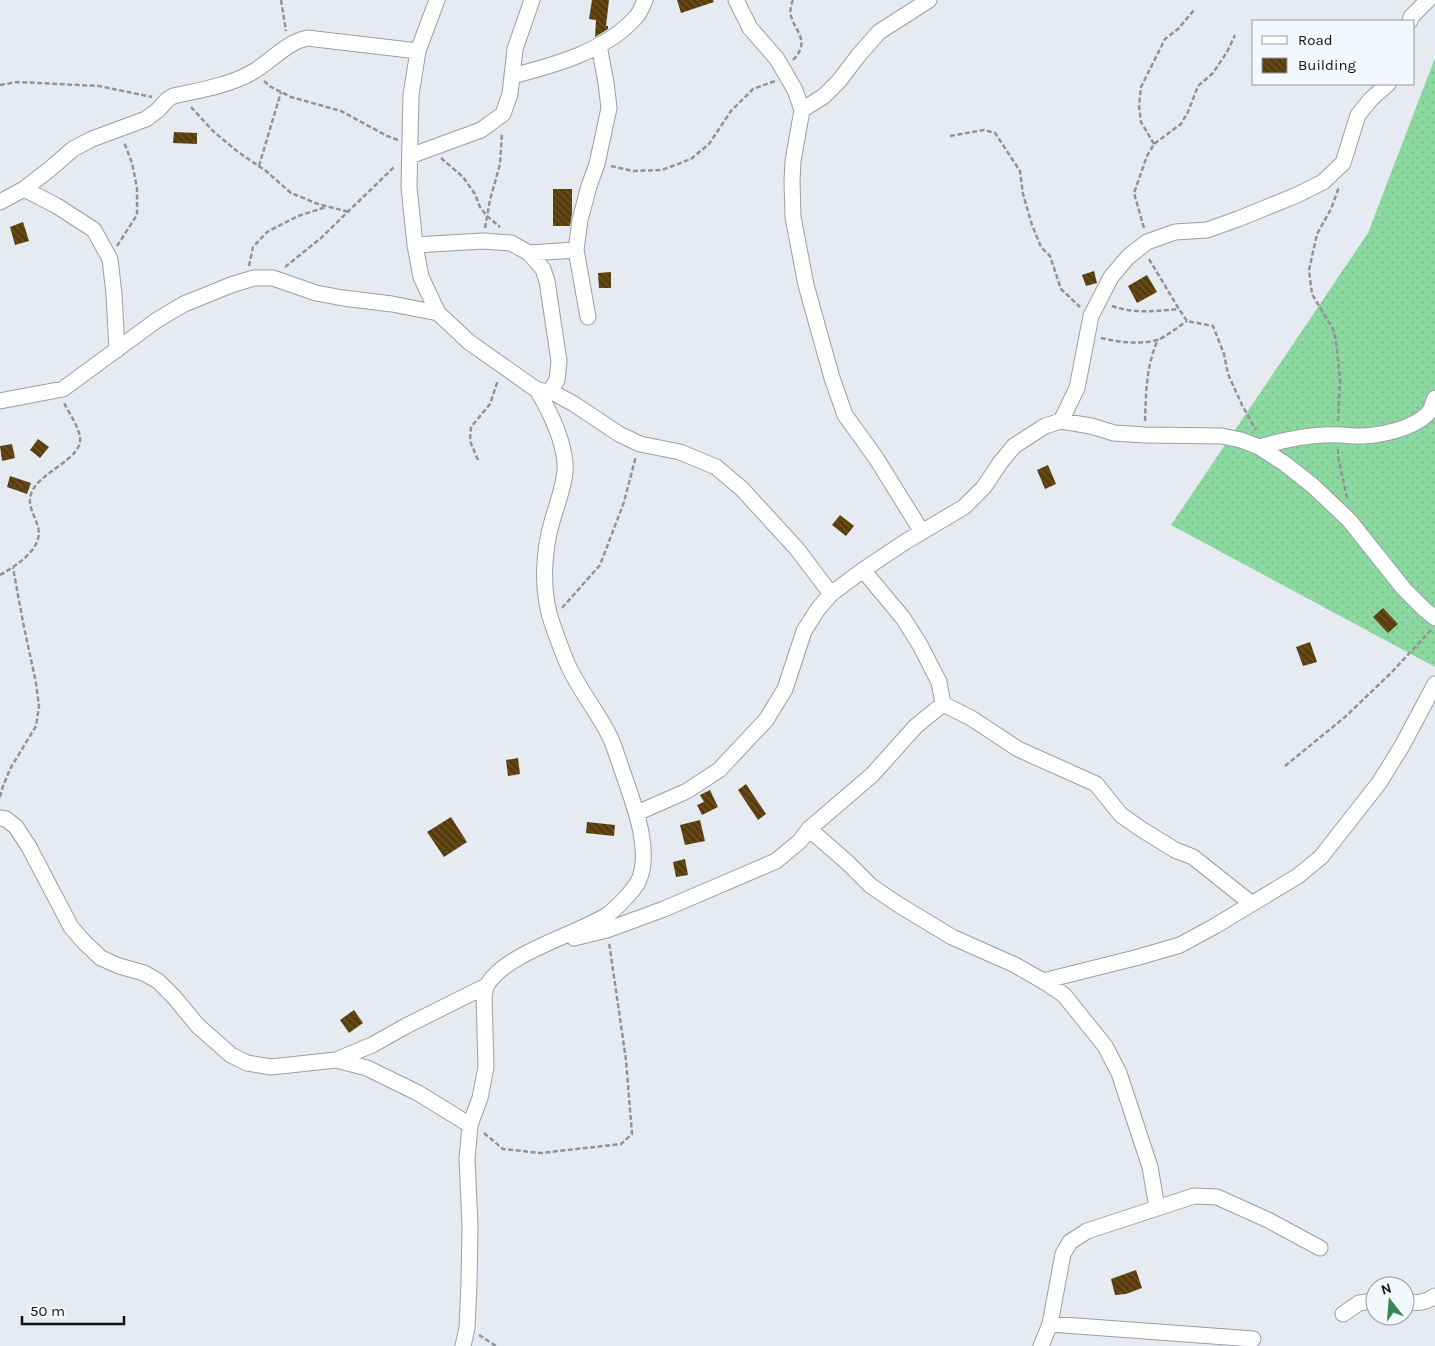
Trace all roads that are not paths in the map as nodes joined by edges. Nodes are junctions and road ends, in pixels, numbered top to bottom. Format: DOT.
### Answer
graph roads {
  1 [pos="436,0"];
  2 [pos="532,0"];
  3 [pos="645,0"];
  4 [pos="736,0"];
  5 [pos="1428,0"];
  6 [pos="924,1"];
  7 [pos="1410,20"];
  8 [pos="599,45"];
  9 [pos="418,51"];
  10 [pos="512,76"];
  11 [pos="1387,85"];
  12 [pos="802,110"];
  13 [pos="411,150"];
  14 [pos="24,188"];
  15 [pos="0,202"];
  16 [pos="415,245"];
  17 [pos="576,250"];
  18 [pos="529,253"];
  19 [pos="438,313"];
  20 [pos="588,317"];
  21 [pos="117,350"];
  22 [pos="543,391"];
  23 [pos="1435,398"];
  24 [pos="0,401"];
  25 [pos="1061,421"];
  26 [pos="1263,446"];
  27 [pos="922,532"];
  28 [pos="863,570"];
  29 [pos="831,594"];
  30 [pos="1435,618"];
  31 [pos="1435,684"];
  32 [pos="943,704"];
  33 [pos="637,813"];
  34 [pos="0,818"];
  35 [pos="809,829"];
  36 [pos="1252,904"];
  37 [pos="543,946"];
  38 [pos="1043,981"];
  39 [pos="486,986"];
  40 [pos="336,1060"];
  41 [pos="471,1124"];
  42 [pos="1157,1208"];
  43 [pos="1320,1248"];
  44 [pos="1435,1296"];
  45 [pos="1365,1302"];
  46 [pos="1415,1303"];
  47 [pos="1343,1314"];
  48 [pos="1050,1324"];
  49 [pos="1253,1339"];
  50 [pos="463,1346"];
  51 [pos="1041,1346"];
  1 -- 9 [label="street"];
  2 -- 10 [label="street"];
  3 -- 8 [label="street"];
  4 -- 12 [label="street"];
  5 -- 7 [label="street"];
  6 -- 12 [label="street"];
  8 -- 10 [label="street"];
  8 -- 17 [label="street"];
  9 -- 13 [label="street"];
  9 -- 14 [label="street"];
  10 -- 13 [label="street"];
  11 -- 25 [label="street"];
  12 -- 27 [label="street"];
  13 -- 16 [label="street"];
  14 -- 15 [label="street"];
  14 -- 21 [label="street"];
  16 -- 18 [label="street"];
  16 -- 19 [label="street"];
  17 -- 18 [label="street"];
  17 -- 20 [label="street"];
  18 -- 22 [label="street"];
  19 -- 21 [label="street"];
  19 -- 22 [label="street"];
  21 -- 24 [label="street"];
  22 -- 29 [label="street"];
  22 -- 33 [label="street"];
  23 -- 26 [label="street"];
  25 -- 26 [label="street"];
  25 -- 27 [label="street"];
  26 -- 30 [label="street"];
  27 -- 28 [label="street"];
  28 -- 29 [label="street"];
  28 -- 32 [label="street"];
  29 -- 33 [label="street"];
  31 -- 36 [label="street"];
  32 -- 35 [label="street"];
  32 -- 36 [label="street"];
  33 -- 37 [label="street"];
  34 -- 40 [label="street"];
  35 -- 37 [label="street"];
  35 -- 38 [label="street"];
  36 -- 38 [label="street"];
  37 -- 39 [label="street"];
  38 -- 42 [label="street"];
  39 -- 40 [label="street"];
  39 -- 41 [label="street"];
  40 -- 41 [label="street"];
  41 -- 50 [label="street"];
  42 -- 43 [label="street"];
  42 -- 48 [label="street"];
  44 -- 46 [label="street"];
  45 -- 47 [label="street"];
  48 -- 49 [label="street"];
  48 -- 51 [label="street"];
}
